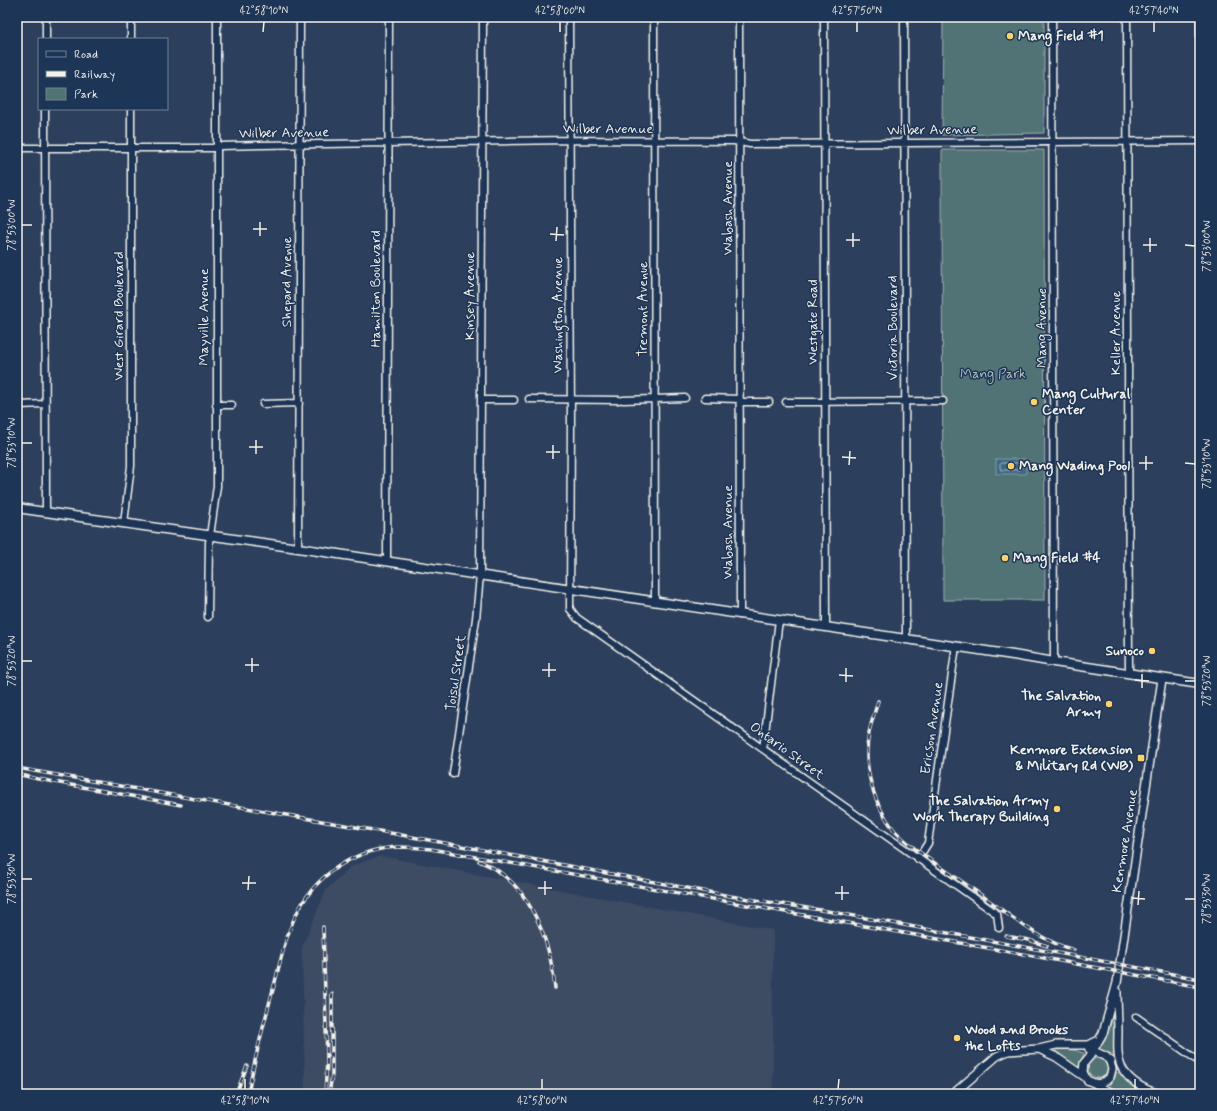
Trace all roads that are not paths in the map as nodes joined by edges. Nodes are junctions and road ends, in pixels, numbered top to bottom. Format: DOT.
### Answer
graph roads {
  1 [pos="46,17"];
  2 [pos="131,17"];
  3 [pos="217,17"];
  4 [pos="300,17"];
  5 [pos="389,17"];
  6 [pos="483,17"];
  7 [pos="569,17"];
  8 [pos="654,17"];
  9 [pos="739,17"];
  10 [pos="824,17"];
  11 [pos="904,17"];
  12 [pos="1052,17"];
  13 [pos="1127,17"];
  14 [pos="1200,17"];
  15 [pos="46,38"];
  16 [pos="131,38"];
  17 [pos="1200,38"];
  18 [pos="45,110"];
  19 [pos="131,110"];
  20 [pos="570,140"];
  21 [pos="1127,140"];
  22 [pos="655,141"];
  23 [pos="1053,141"];
  24 [pos="1200,141"];
  25 [pos="482,142"];
  26 [pos="740,142"];
  27 [pos="905,142"];
  28 [pos="825,143"];
  29 [pos="388,144"];
  30 [pos="300,145"];
  31 [pos="17,148"];
  32 [pos="45,148"];
  33 [pos="131,148"];
  34 [pos="216,148"];
  35 [pos="685,398"];
  36 [pos="705,398"];
  37 [pos="529,399"];
  38 [pos="571,399"];
  39 [pos="655,399"];
  40 [pos="482,400"];
  41 [pos="514,400"];
  42 [pos="740,400"];
  43 [pos="905,401"];
  44 [pos="943,401"];
  45 [pos="769,402"];
  46 [pos="786,402"];
  47 [pos="826,402"];
  48 [pos="299,403"];
  49 [pos="45,404"];
  50 [pos="263,404"];
  51 [pos="19,405"];
  52 [pos="216,405"];
  53 [pos="232,405"];
  54 [pos="17,508"];
  55 [pos="46,512"];
  56 [pos="124,523"];
  57 [pos="210,536"];
  58 [pos="298,548"];
  59 [pos="387,561"];
  60 [pos="480,575"];
  61 [pos="571,589"];
  62 [pos="655,602"];
  63 [pos="740,615"];
  64 [pos="208,617"];
  65 [pos="779,620"];
  66 [pos="826,627"];
  67 [pos="906,639"];
  68 [pos="956,646"];
  69 [pos="1054,662"];
  70 [pos="1129,674"];
  71 [pos="1162,679"];
  72 [pos="1200,684"];
  73 [pos="763,749"];
  74 [pos="453,774"];
  75 [pos="918,859"];
  76 [pos="999,928"];
  77 [pos="1116,983"];
  78 [pos="1136,1017"];
  79 [pos="1039,1049"];
  80 [pos="1091,1050"];
  81 [pos="1200,1062"];
  82 [pos="1114,1063"];
  83 [pos="1084,1077"];
  84 [pos="1094,1083"];
  85 [pos="956,1092"];
  86 [pos="1110,1093"];
  87 [pos="966,1094"];
  88 [pos="1118,1094"];
  89 [pos="1160,1094"];
  1 -- 15 [label="street"];
  2 -- 16 [label="street"];
  3 -- 34 [label="street, Mayville Avenue"];
  4 -- 30 [label="street, Shepard Avenue"];
  5 -- 29 [label="street, Hamilton Boulevard"];
  6 -- 25 [label="street, Kinsey Avenue"];
  7 -- 20 [label="street, Washington Avenue"];
  8 -- 22 [label="street, Tremont Avenue"];
  9 -- 26 [label="street, Wabash Avenue"];
  10 -- 28 [label="street, Westgate Road"];
  11 -- 27 [label="street, Victoria Boulevard"];
  12 -- 23 [label="street, Mang Avenue"];
  13 -- 21 [label="street, Keller Avenue"];
  14 -- 17 [label="street"];
  18 -- 32 [label="street"];
  19 -- 33 [label="street, West Girard Boulevard"];
  20 -- 22 [label="street, Wilber Avenue"];
  20 -- 25 [label="street, Wilber Avenue"];
  20 -- 38 [label="street, Washington Avenue"];
  21 -- 23 [label="street, Wilber Avenue"];
  21 -- 24 [label="street, Wilber Avenue"];
  21 -- 70 [label="street, Keller Avenue"];
  22 -- 26 [label="street, Wilber Avenue"];
  22 -- 39 [label="street, Tremont Avenue"];
  23 -- 27 [label="street, Wilber Avenue"];
  23 -- 69 [label="street, Mang Avenue"];
  25 -- 29 [label="street, Wilber Avenue"];
  25 -- 40 [label="street, Kinsey Avenue"];
  26 -- 28 [label="street, Wilber Avenue"];
  26 -- 42 [label="street, Wabash Avenue"];
  27 -- 28 [label="street, Wilber Avenue"];
  27 -- 43 [label="street, Victoria Boulevard"];
  28 -- 47 [label="street, Westgate Road"];
  29 -- 30 [label="street, Wilber Avenue"];
  29 -- 59 [label="street, Hamilton Boulevard"];
  30 -- 34 [label="street, Wilber Avenue"];
  30 -- 48 [label="street, Shepard Avenue"];
  31 -- 32 [label="street, Wilber Avenue"];
  32 -- 33 [label="street, Wilber Avenue"];
  32 -- 49 [label="street"];
  33 -- 34 [label="street, Wilber Avenue"];
  33 -- 56 [label="street, West Girard Boulevard"];
  34 -- 52 [label="street, Mayville Avenue"];
  35 -- 39 [label="street"];
  36 -- 42 [label="street"];
  37 -- 38 [label="street"];
  38 -- 39 [label="street"];
  38 -- 61 [label="street, Washington Avenue"];
  39 -- 62 [label="street, Tremont Avenue"];
  40 -- 41 [label="street"];
  40 -- 60 [label="street, Kinsey Avenue"];
  42 -- 45 [label="street"];
  42 -- 63 [label="street, Wabash Avenue"];
  43 -- 44 [label="street"];
  43 -- 47 [label="street"];
  43 -- 67 [label="street, Victoria Boulevard"];
  46 -- 47 [label="street"];
  47 -- 66 [label="street, Westgate Road"];
  48 -- 50 [label="street"];
  48 -- 58 [label="street, Shepard Avenue"];
  49 -- 51 [label="street"];
  49 -- 55 [label="street"];
  52 -- 53 [label="street"];
  52 -- 57 [label="street, Mayville Avenue"];
  54 -- 55 [label="main road"];
  55 -- 56 [label="main road"];
  56 -- 57 [label="main road"];
  57 -- 58 [label="main road"];
  57 -- 64 [label="street, Mayville Avenue"];
  58 -- 59 [label="main road"];
  59 -- 60 [label="main road"];
  60 -- 61 [label="main road"];
  60 -- 74 [label="street, Toisul Street"];
  61 -- 62 [label="main road"];
  61 -- 73 [label="street, Ontario Street"];
  62 -- 63 [label="main road"];
  63 -- 65 [label="main road"];
  65 -- 66 [label="main road"];
  65 -- 73 [label="street"];
  66 -- 67 [label="main road"];
  67 -- 68 [label="main road"];
  68 -- 69 [label="main road"];
  68 -- 75 [label="street, Ericson Avenue"];
  69 -- 70 [label="main road"];
  70 -- 71 [label="main road"];
  71 -- 72 [label="main road"];
  71 -- 77 [label="street, Kenmore Avenue"];
  73 -- 75 [label="street, Ontario Street"];
  75 -- 76 [label="street, Ontario Street"];
  77 -- 80 [label="street, Kenmore Avenue"];
  77 -- 82 [label="street, Kenmore Avenue"];
  78 -- 81 [label="street"];
  79 -- 80 [label="street, Kenmore Avenue"];
  79 -- 83 [label="street"];
  79 -- 85 [label="street, Kenmore Avenue"];
  80 -- 82 [label="street"];
  80 -- 83 [label="street"];
  82 -- 84 [label="street"];
  82 -- 89 [label="street"];
  83 -- 84 [label="street"];
  84 -- 86 [label="street"];
  85 -- 87 [label="street"];
  86 -- 88 [label="street"];
}
